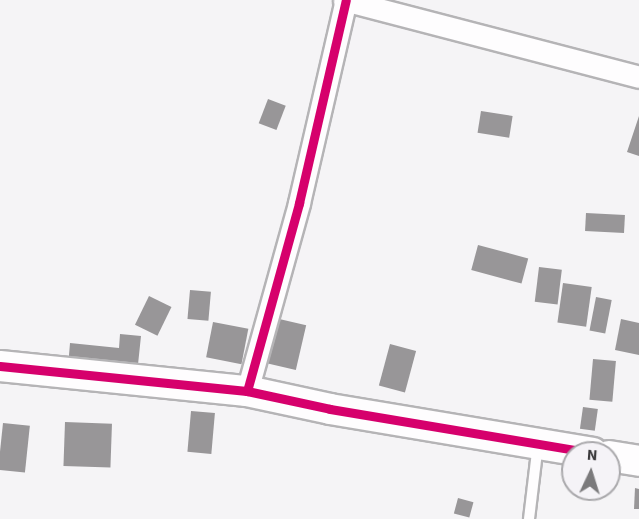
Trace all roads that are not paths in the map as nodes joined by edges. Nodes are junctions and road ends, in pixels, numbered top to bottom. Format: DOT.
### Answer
graph roads {
  1 [pos="345,0"];
  2 [pos="639,77"];
  3 [pos="0,366"];
  4 [pos="247,391"];
  5 [pos="538,444"];
  6 [pos="561,448"];
  7 [pos="621,458"];
  8 [pos="639,461"];
  9 [pos="529,519"];
  1 -- 2 [label="street"];
  1 -- 4 [label="street"];
  3 -- 4 [label="street"];
  4 -- 5 [label="street"];
  5 -- 6 [label="street"];
  5 -- 9 [label="lane"];
  7 -- 8 [label="street"];
}
